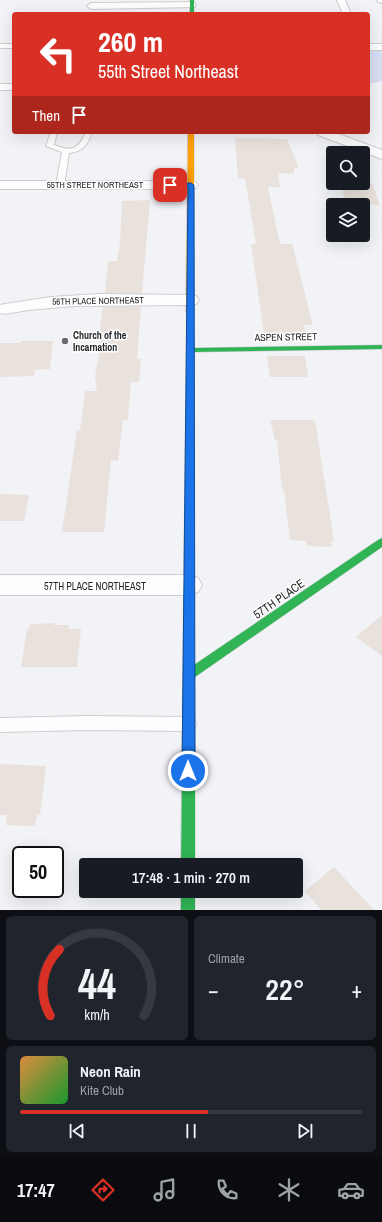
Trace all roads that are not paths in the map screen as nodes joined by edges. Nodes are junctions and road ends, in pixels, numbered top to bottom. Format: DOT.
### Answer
graph roads {
  1 [pos="341,0"];
  2 [pos="91,6"];
  3 [pos="192,6"];
  4 [pos="346,12"];
  5 [pos="0,46"];
  6 [pos="12,46"];
  7 [pos="370,46"];
  8 [pos="382,47"];
  9 [pos="0,87"];
  10 [pos="12,87"];
  11 [pos="53,134"];
  12 [pos="88,134"];
  13 [pos="191,134"];
  14 [pos="327,134"];
  15 [pos="66,152"];
  16 [pos="382,155"];
  17 [pos="0,185"];
  18 [pos="60,185"];
  19 [pos="191,185"];
  20 [pos="190,300"];
  21 [pos="6,309"];
  22 [pos="382,347"];
  23 [pos="190,350"];
  24 [pos="382,542"];
  25 [pos="0,585"];
  26 [pos="189,586"];
  27 [pos="189,674"];
  28 [pos="188,724"];
  29 [pos="0,725"];
  30 [pos="188,858"];
  31 [pos="188,898"];
  32 [pos="188,910"];
  1 -- 4 [label="street"];
  2 -- 3 [label="street"];
  5 -- 6 [label="lane"];
  7 -- 8 [label="street"];
  9 -- 10 [label="street"];
  11 -- 15 [label="lane"];
  12 -- 15 [label="lane"];
  13 -- 19 [label="main road"];
  14 -- 16 [label="street"];
  15 -- 18 [label="lane"];
  17 -- 18 [label="street, 55TH STREET NORTHEAST"];
  18 -- 19 [label="street, 55TH STREET NORTHEAST"];
  19 -- 20 [label="main road"];
  20 -- 21 [label="street, 56TH PLACE NORTHEAST"];
  20 -- 23 [label="main road"];
  22 -- 23 [label="main road, ASPEN STREET"];
  23 -- 26 [label="main road"];
  24 -- 27 [label="main road, 57TH PLACE"];
  25 -- 26 [label="street, 57TH PLACE NORTHEAST"];
  26 -- 27 [label="main road"];
  27 -- 28 [label="main road"];
  28 -- 29 [label="lane"];
  28 -- 30 [label="main road"];
  31 -- 32 [label="main road"];
}
